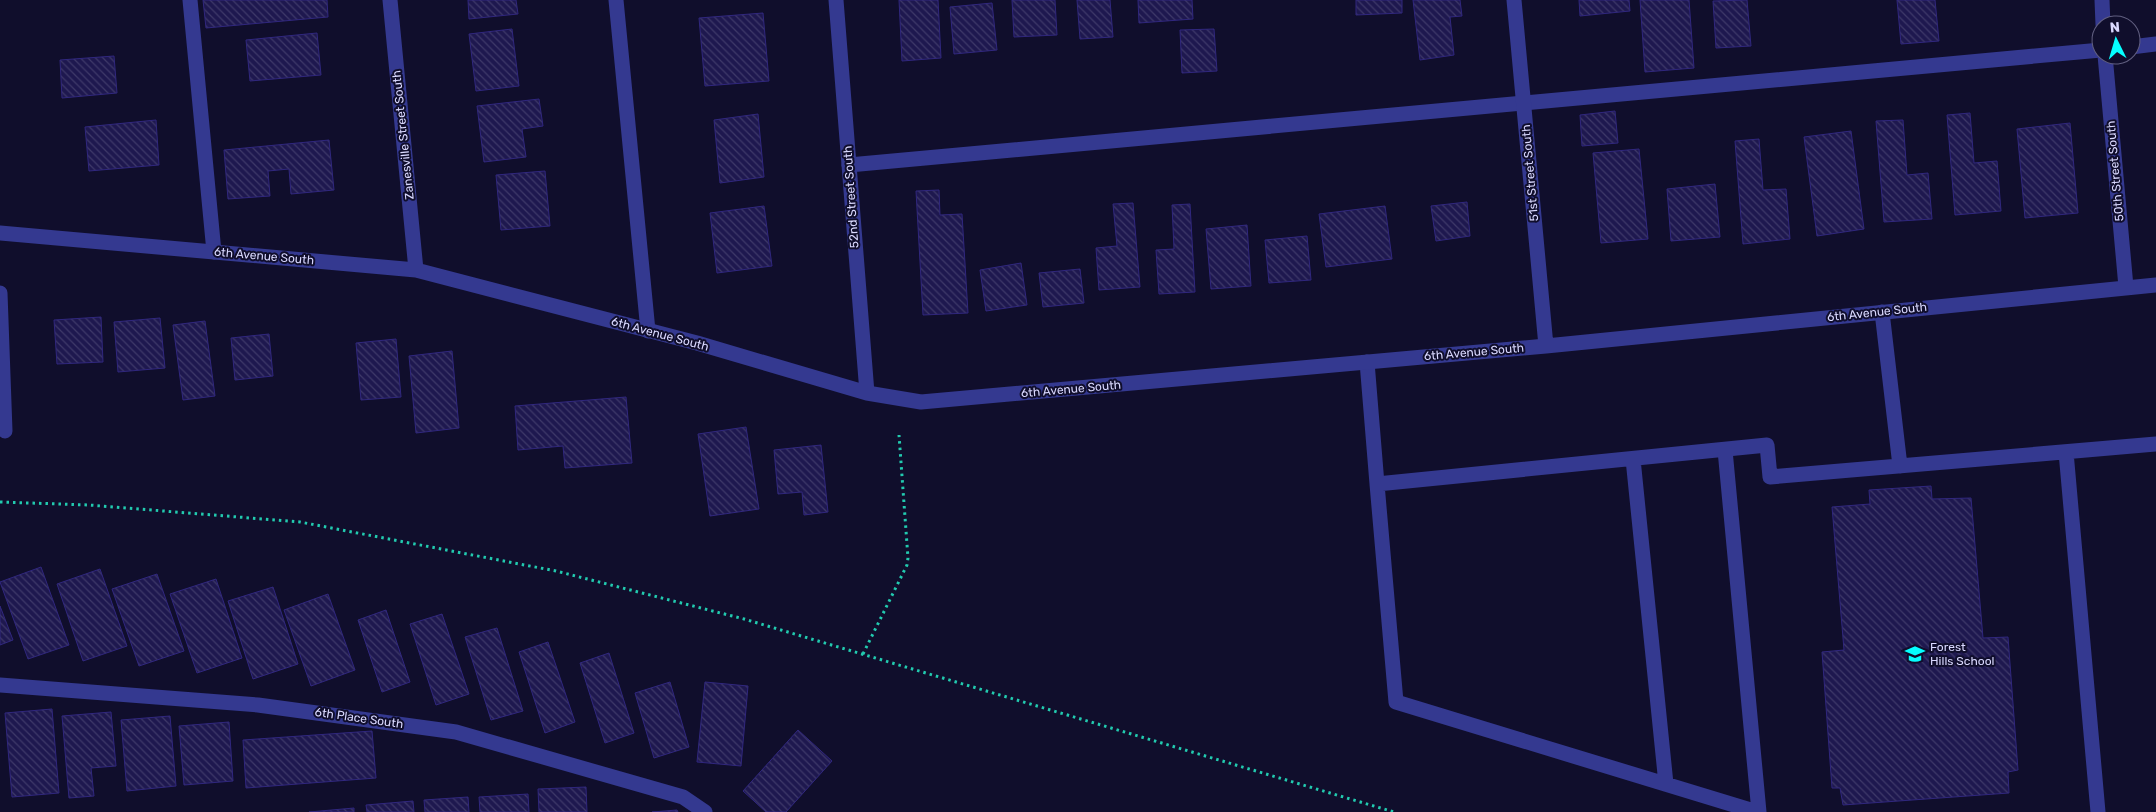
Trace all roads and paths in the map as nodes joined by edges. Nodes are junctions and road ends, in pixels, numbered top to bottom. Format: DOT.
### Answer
graph roads {
  1 [pos="190,0"];
  2 [pos="390,0"];
  3 [pos="616,0"];
  4 [pos="836,0"];
  5 [pos="1514,0"];
  6 [pos="2102,0"];
  7 [pos="2103,15"];
  8 [pos="2156,44"];
  9 [pos="2141,46"];
  10 [pos="2091,51"];
  11 [pos="2106,65"];
  12 [pos="1523,102"];
  13 [pos="849,165"];
  14 [pos="0,233"];
  15 [pos="214,252"];
  16 [pos="416,270"];
  17 [pos="2156,285"];
  18 [pos="2126,288"];
  19 [pos="0,293"];
  20 [pos="1882,312"];
  21 [pos="648,331"];
  22 [pos="1546,346"];
  23 [pos="1367,362"];
  24 [pos="867,394"];
  25 [pos="5,431"];
  26 [pos="898,435"];
  27 [pos="2156,444"];
  28 [pos="1725,450"];
  29 [pos="2066,452"];
  30 [pos="1633,459"];
  31 [pos="1900,466"];
  32 [pos="1377,484"];
  33 [pos="0,502"];
  34 [pos="863,654"];
  35 [pos="0,685"];
  36 [pos="1666,784"];
  37 [pos="705,812"];
  38 [pos="1394,812"];
  39 [pos="1758,812"];
  40 [pos="2098,812"];
  1 -- 15 [label="street"];
  2 -- 16 [label="street, Zanesville Street South"];
  3 -- 21 [label="street"];
  4 -- 13 [label="street, 52nd Street South"];
  5 -- 12 [label="street, 51st Street South"];
  6 -- 7 [label="street"];
  8 -- 9 [label="street"];
  10 -- 12 [label="street"];
  11 -- 18 [label="street, 50th Street South"];
  12 -- 13 [label="street"];
  12 -- 22 [label="street, 51st Street South"];
  13 -- 24 [label="street, 52nd Street South"];
  14 -- 15 [label="street, 6th Avenue South"];
  15 -- 16 [label="street, 6th Avenue South"];
  16 -- 21 [label="street, 6th Avenue South"];
  17 -- 18 [label="street, 6th Avenue South"];
  18 -- 20 [label="street, 6th Avenue South"];
  19 -- 25 [label="street"];
  20 -- 22 [label="street, 6th Avenue South"];
  20 -- 31 [label="street"];
  21 -- 24 [label="street, 6th Avenue South"];
  22 -- 23 [label="street, 6th Avenue South"];
  23 -- 24 [label="street, 6th Avenue South"];
  23 -- 32 [label="street"];
  26 -- 34 [label="path"];
  27 -- 29 [label="street"];
  28 -- 30 [label="street"];
  28 -- 31 [label="street"];
  28 -- 39 [label="street"];
  29 -- 31 [label="street"];
  29 -- 40 [label="street"];
  30 -- 32 [label="street"];
  30 -- 36 [label="street"];
  32 -- 36 [label="street"];
  33 -- 34 [label="path"];
  34 -- 38 [label="path"];
  35 -- 37 [label="street, 6th Place South"];
  36 -- 39 [label="street"];
}
